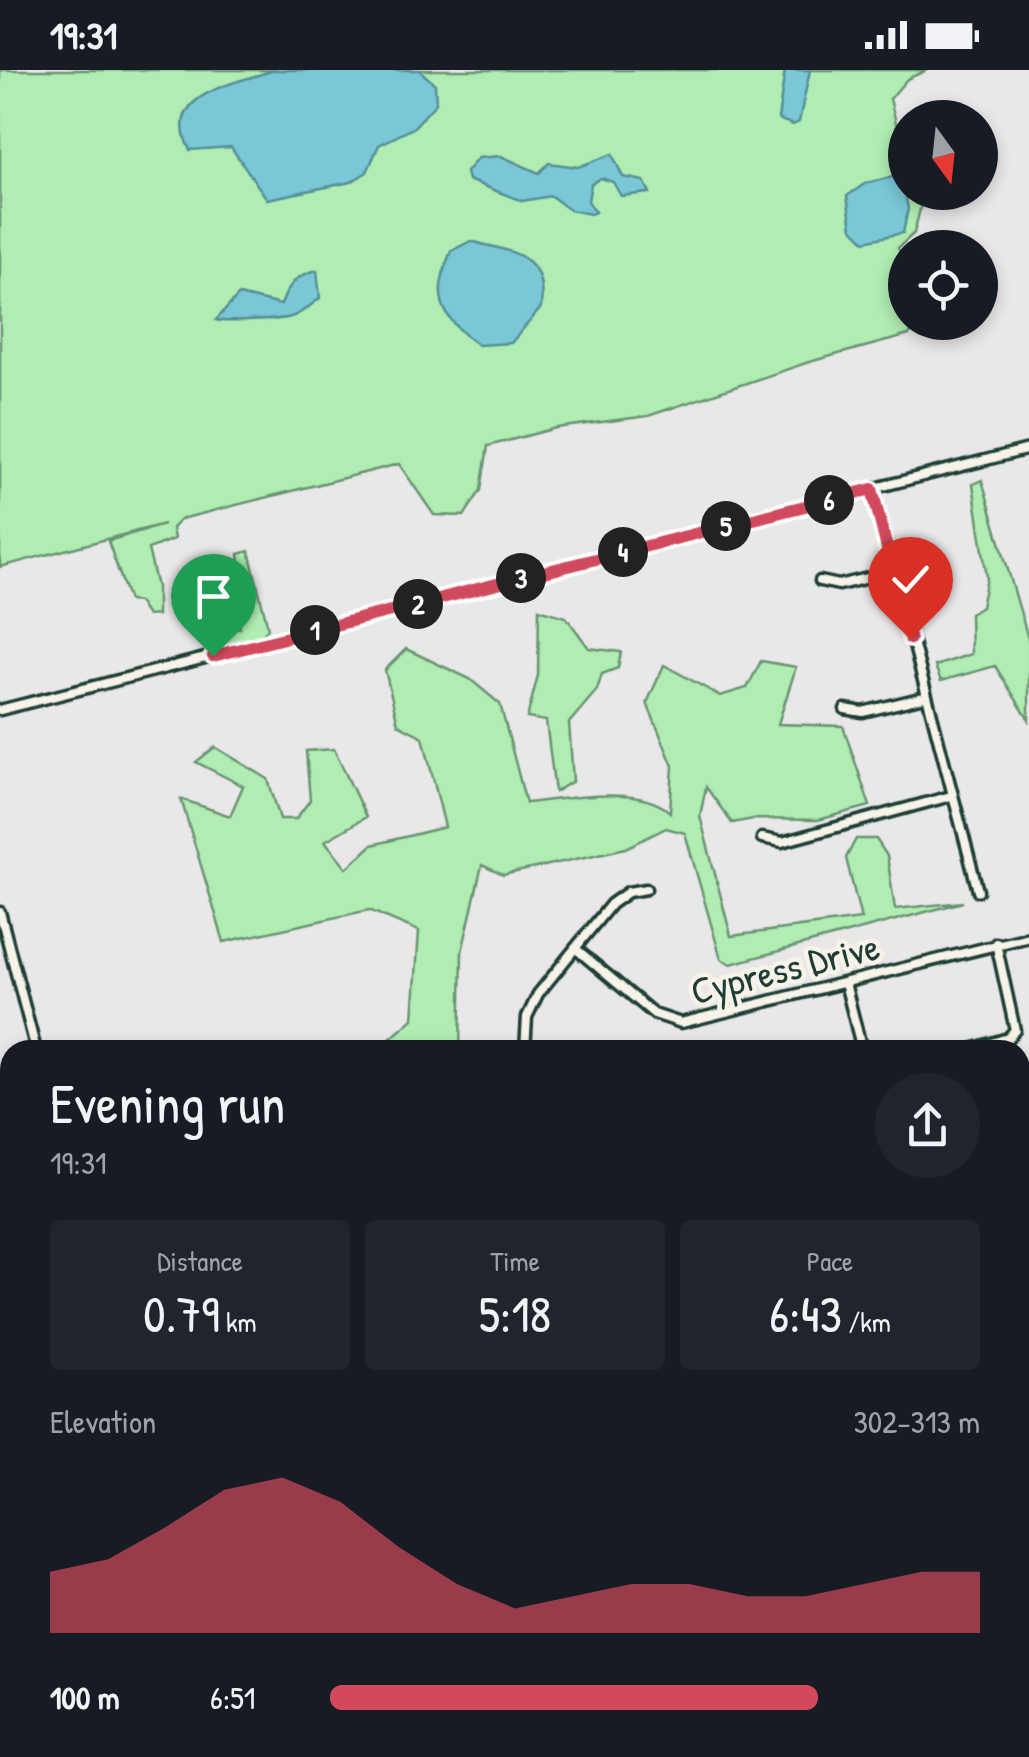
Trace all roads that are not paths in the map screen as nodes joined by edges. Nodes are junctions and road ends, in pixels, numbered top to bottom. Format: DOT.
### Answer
graph roads {
  1 [pos="1029,448"];
  2 [pos="872,489"];
  3 [pos="893,572"];
  4 [pos="820,581"];
  5 [pos="924,696"];
  6 [pos="845,709"];
  7 [pos="0,710"];
  8 [pos="951,796"];
  9 [pos="762,838"];
  10 [pos="646,889"];
  11 [pos="978,891"];
  12 [pos="0,912"];
  13 [pos="1029,936"];
  14 [pos="996,943"];
  15 [pos="575,948"];
  16 [pos="844,983"];
  17 [pos="33,1040"];
  18 [pos="526,1040"];
  19 [pos="859,1040"];
  20 [pos="1001,1040"];
  1 -- 2 [label="street"];
  2 -- 3 [label="street"];
  2 -- 7 [label="street"];
  3 -- 4 [label="street"];
  3 -- 5 [label="street"];
  5 -- 6 [label="street"];
  5 -- 8 [label="street"];
  8 -- 9 [label="street"];
  8 -- 11 [label="street"];
  10 -- 15 [label="street"];
  12 -- 17 [label="street"];
  13 -- 14 [label="street, Cypress Drive"];
  14 -- 16 [label="street, Cypress Drive"];
  14 -- 20 [label="street"];
  15 -- 16 [label="street, Cypress Drive"];
  15 -- 18 [label="street"];
  16 -- 19 [label="street"];
}
